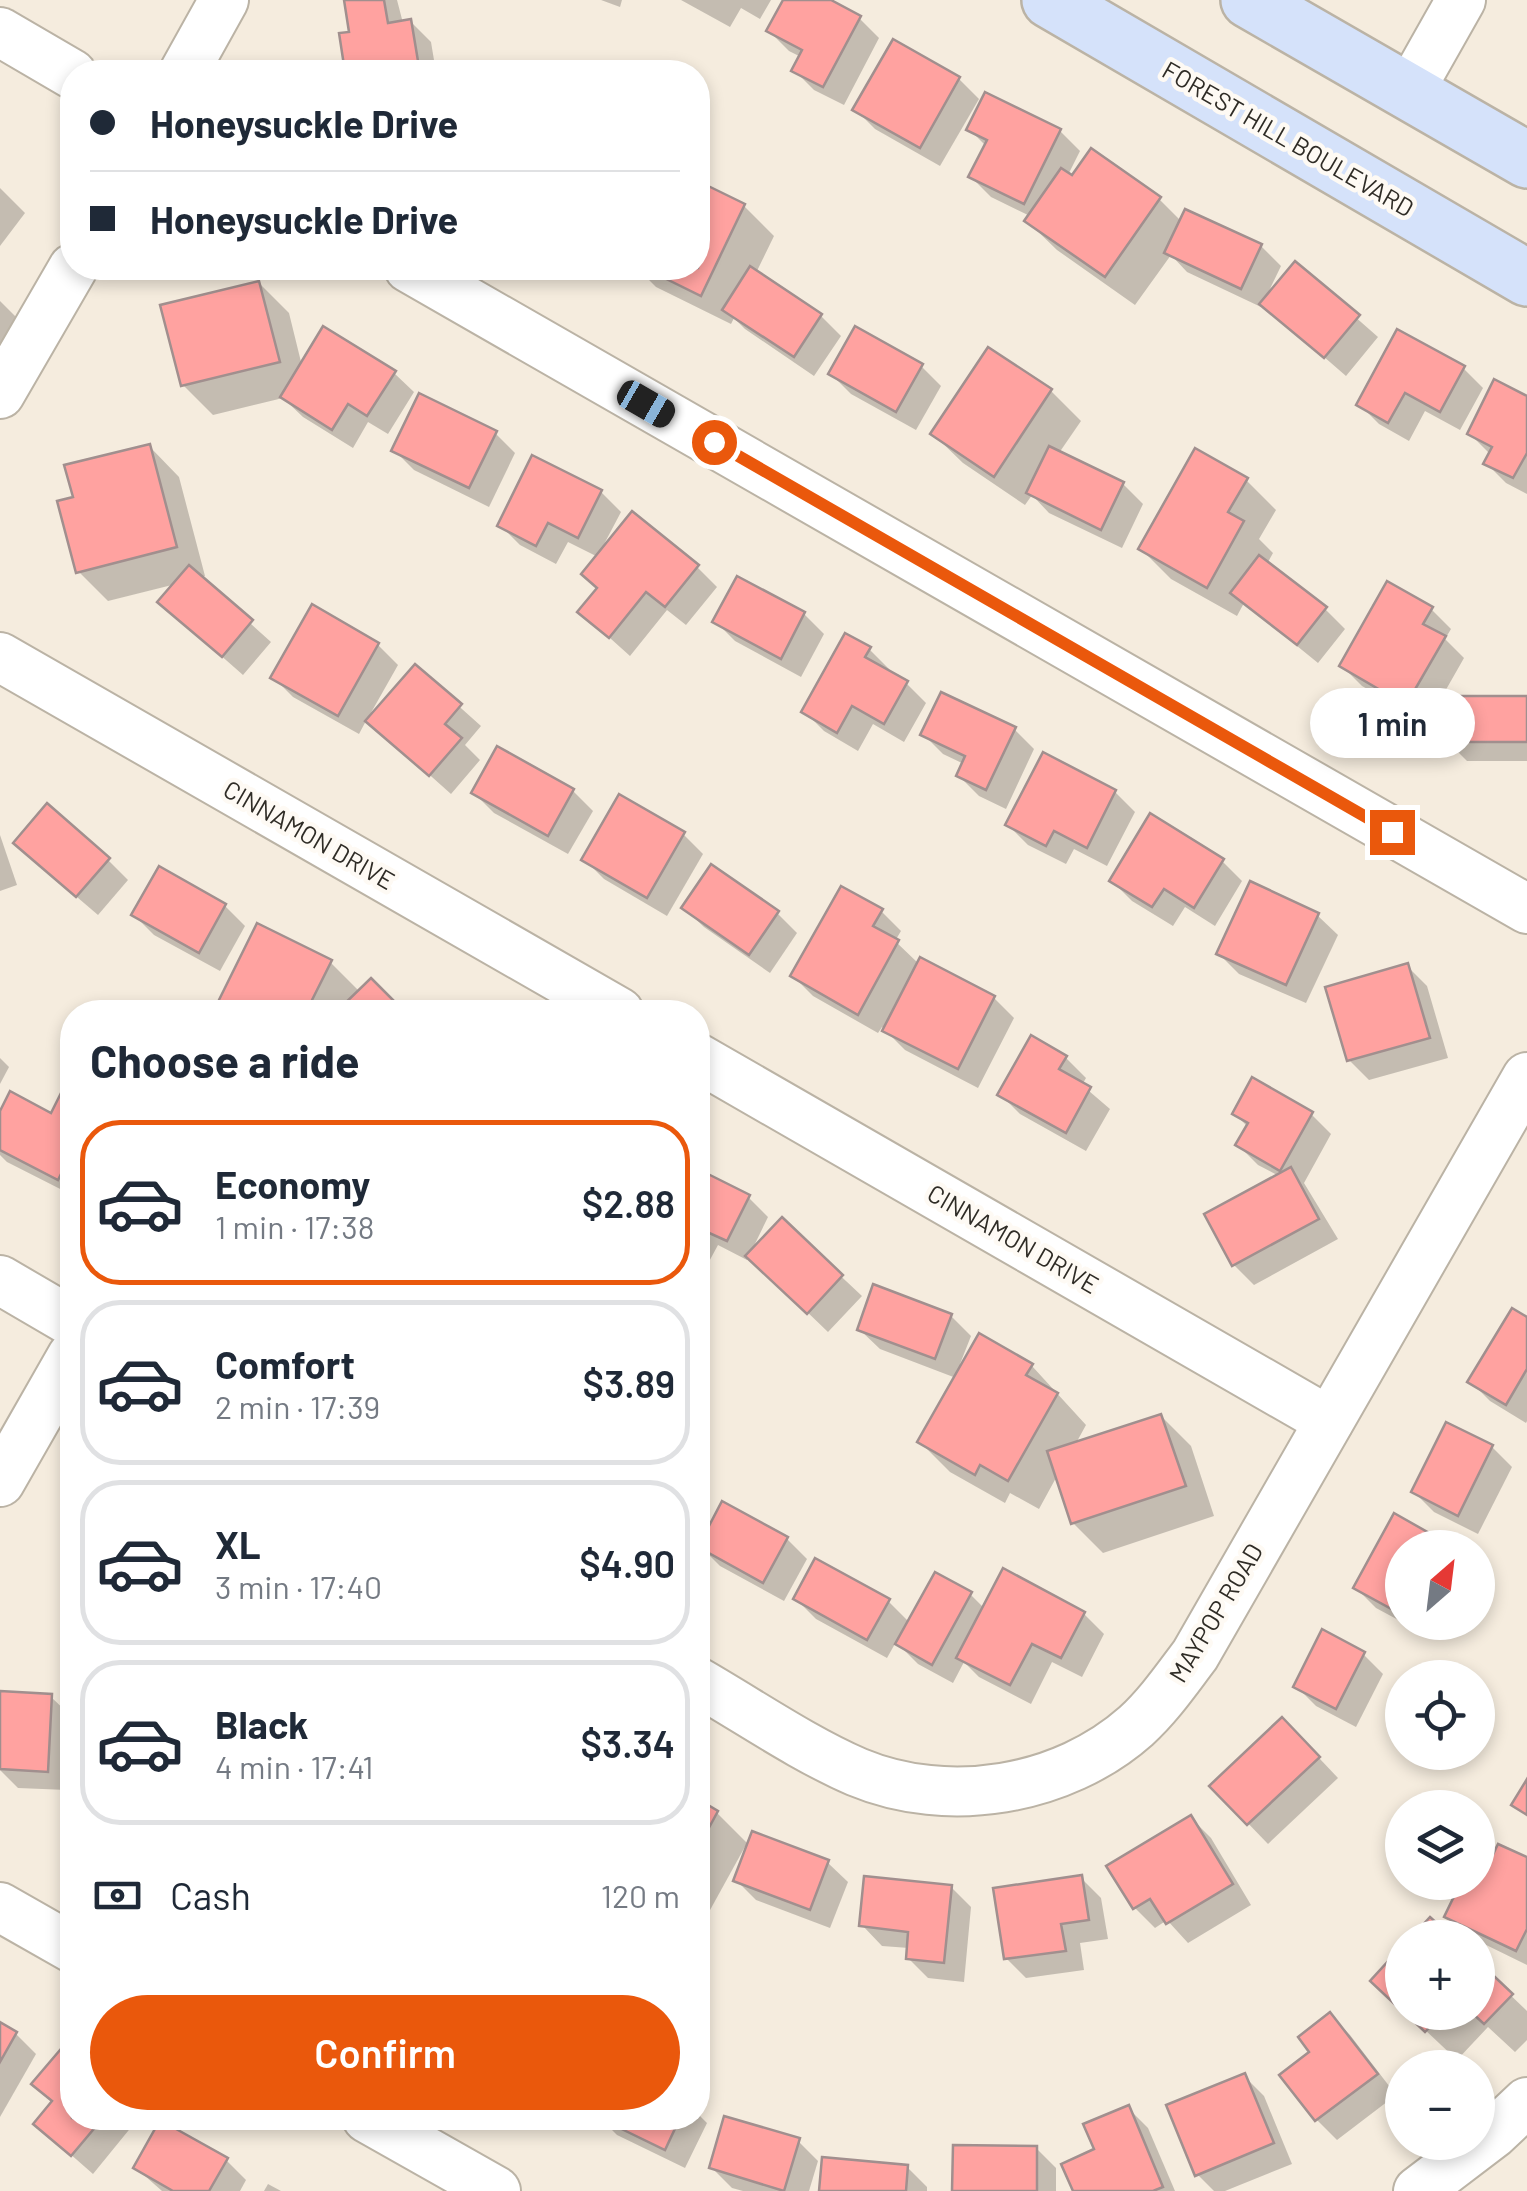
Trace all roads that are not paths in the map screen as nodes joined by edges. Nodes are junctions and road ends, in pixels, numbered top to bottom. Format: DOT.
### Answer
graph roads {
  1 [pos="224,0"];
  2 [pos="1050,0"];
  3 [pos="1249,0"];
  4 [pos="1461,0"];
  5 [pos="0,32"];
  6 [pos="191,60"];
  7 [pos="60,67"];
  8 [pos="1409,92"];
  9 [pos="1527,160"];
  10 [pos="1527,278"];
  11 [pos="66,280"];
  12 [pos="430,280"];
  13 [pos="0,394"];
  14 [pos="0,658"];
  15 [pos="1527,909"];
  16 [pos="597,1000"];
  17 [pos="710,1065"];
  18 [pos="1527,1077"];
  19 [pos="0,1280"];
  20 [pos="60,1315"];
  21 [pos="60,1377"];
  22 [pos="1329,1421"];
  23 [pos="0,1482"];
  24 [pos="710,1689"];
  25 [pos="0,1907"];
  26 [pos="60,1941"];
  27 [pos="1527,2102"];
  28 [pos="389,2130"];
  29 [pos="496,2191"];
  30 [pos="1418,2191"];
  1 -- 6 [label="street"];
  2 -- 10 [label="main road, FOREST HILL BOULEVARD"];
  3 -- 8 [label="main road"];
  4 -- 8 [label="street"];
  5 -- 7 [label="street"];
  8 -- 9 [label="main road"];
  11 -- 13 [label="street"];
  12 -- 15 [label="street"];
  14 -- 16 [label="street, CINNAMON DRIVE"];
  17 -- 22 [label="street, CINNAMON DRIVE"];
  18 -- 22 [label="street, MAYPOP ROAD"];
  19 -- 20 [label="street"];
  21 -- 23 [label="street"];
  22 -- 24 [label="street, MAYPOP ROAD"];
  25 -- 26 [label="street"];
  27 -- 30 [label="street"];
  28 -- 29 [label="street"];
}
